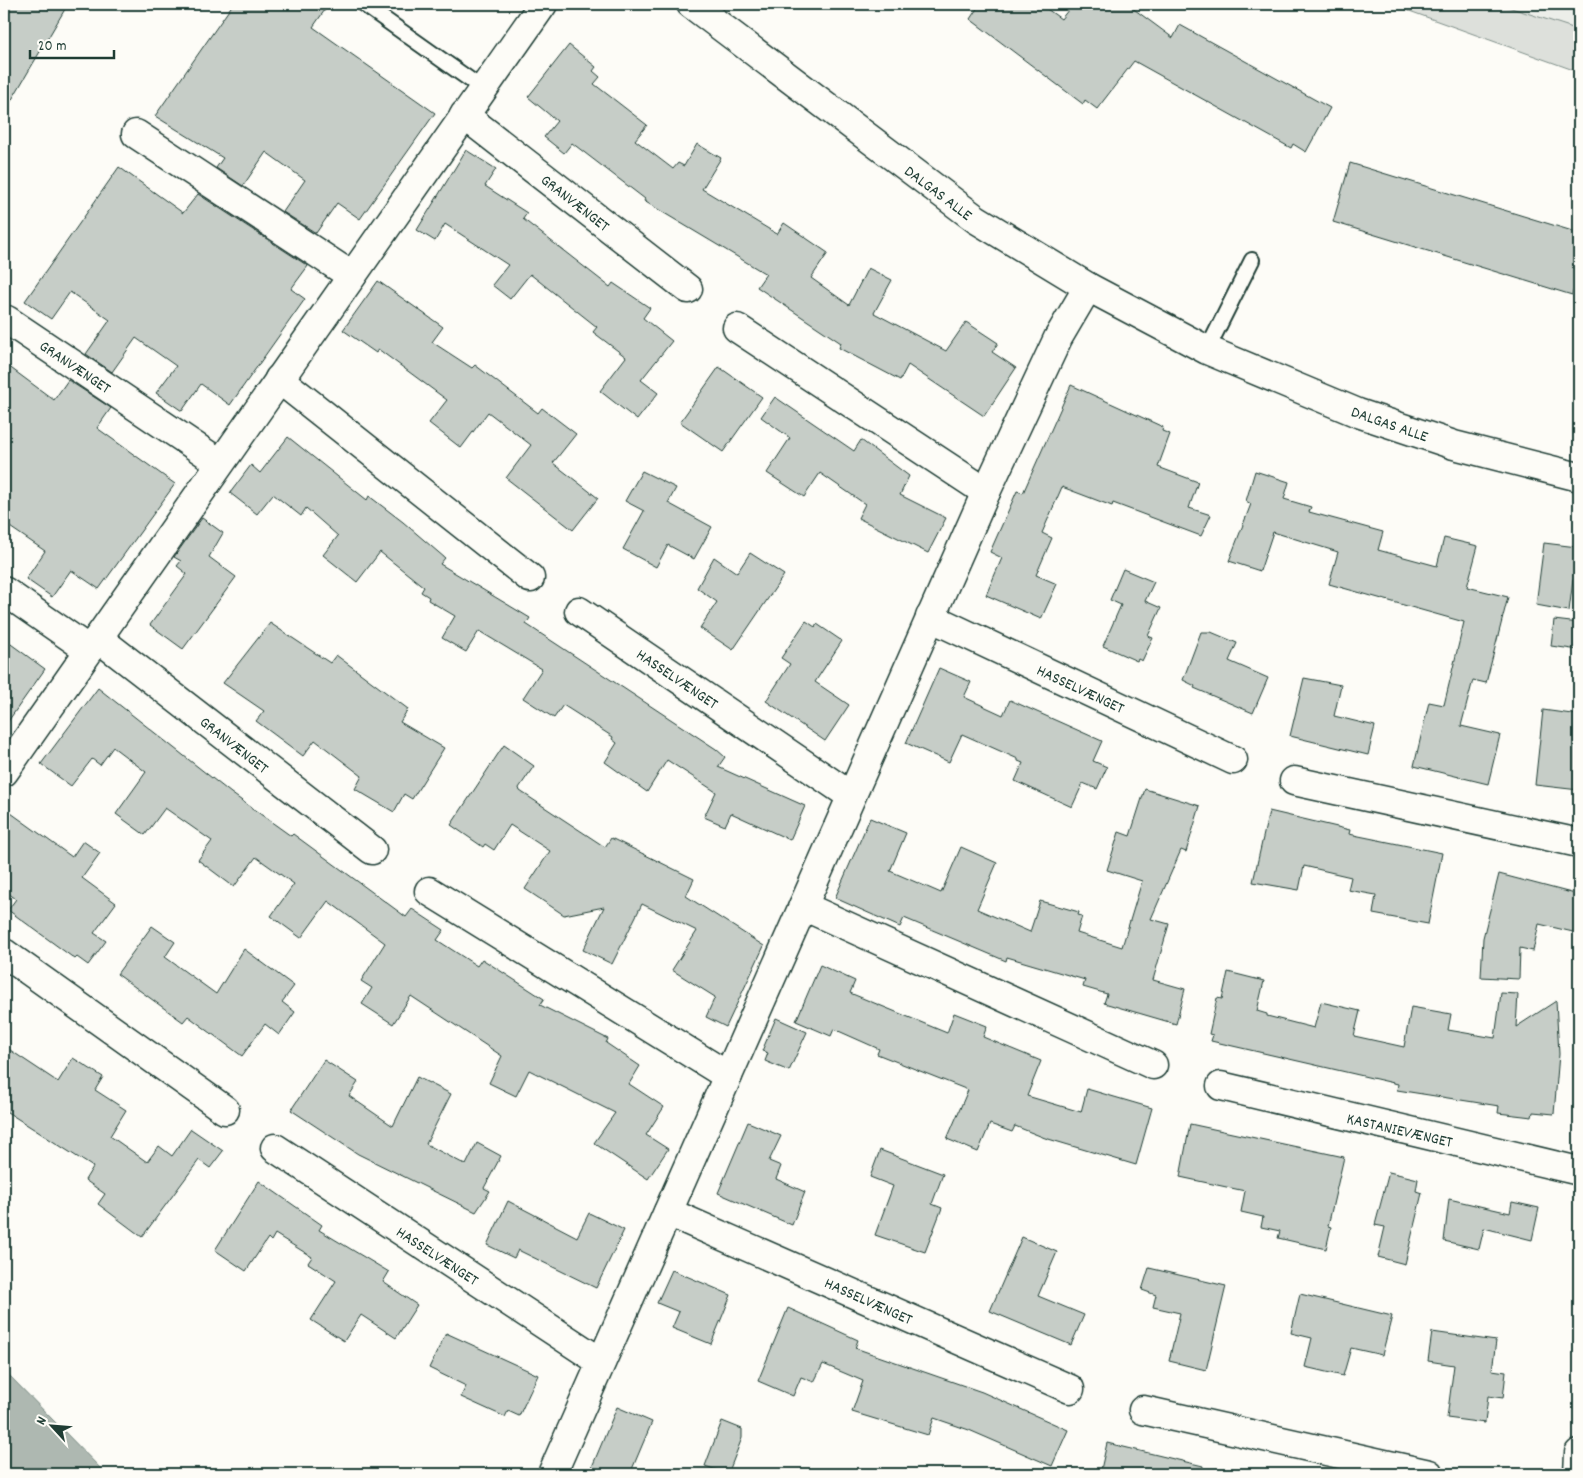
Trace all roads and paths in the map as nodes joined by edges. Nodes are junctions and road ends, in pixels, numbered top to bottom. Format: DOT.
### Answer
graph roads {
  1 [pos="363,4"];
  2 [pos="543,4"];
  3 [pos="691,4"];
  4 [pos="483,88"];
  5 [pos="464,116"];
  6 [pos="136,134"];
  7 [pos="1252,260"];
  8 [pos="352,276"];
  9 [pos="1088,287"];
  10 [pos="688,289"];
  11 [pos="7,320"];
  12 [pos="737,328"];
  13 [pos="1207,350"];
  14 [pos="280,379"];
  15 [pos="220,463"];
  16 [pos="1579,477"];
  17 [pos="986,492"];
  18 [pos="530,578"];
  19 [pos="4,591"];
  20 [pos="579,611"];
  21 [pos="930,617"];
  22 [pos="94,644"];
  23 [pos="1233,760"];
  24 [pos="4,772"];
  25 [pos="1294,781"];
  26 [pos="851,796"];
  27 [pos="1579,843"];
  28 [pos="372,850"];
  29 [pos="430,891"];
  30 [pos="803,906"];
  31 [pos="4,953"];
  32 [pos="1153,1065"];
  33 [pos="728,1076"];
  34 [pos="1221,1086"];
  35 [pos="225,1110"];
  36 [pos="275,1148"];
  37 [pos="1579,1171"];
  38 [pos="668,1212"];
  39 [pos="602,1362"];
  40 [pos="1070,1389"];
  41 [pos="1143,1410"];
  42 [pos="1579,1453"];
  43 [pos="552,1474"];
  44 [pos="1429,1474"];
  45 [pos="1578,1474"];
  1 -- 4 [label="lane"];
  2 -- 4 [label="street"];
  3 -- 9 [label="street, DALGAS ALLE"];
  4 -- 5 [label="street"];
  5 -- 8 [label="street"];
  5 -- 10 [label="street, GRANVÆNGET"];
  6 -- 8 [label="street"];
  7 -- 13 [label="lane"];
  8 -- 14 [label="street"];
  9 -- 13 [label="street, DALGAS ALLE"];
  9 -- 17 [label="street"];
  11 -- 15 [label="street, GRANVÆNGET"];
  12 -- 17 [label="street"];
  13 -- 16 [label="street, DALGAS ALLE"];
  14 -- 15 [label="street"];
  14 -- 18 [label="street"];
  15 -- 22 [label="street"];
  17 -- 21 [label="street"];
  19 -- 22 [label="street, GRANVÆNGET"];
  20 -- 26 [label="street, HASSELVÆNGET"];
  21 -- 23 [label="street, HASSELVÆNGET"];
  21 -- 26 [label="street"];
  22 -- 24 [label="street"];
  22 -- 28 [label="street, GRANVÆNGET"];
  25 -- 27 [label="street"];
  26 -- 30 [label="street"];
  29 -- 33 [label="street"];
  30 -- 32 [label="street"];
  30 -- 33 [label="street"];
  31 -- 35 [label="street"];
  33 -- 38 [label="street"];
  34 -- 37 [label="street, KASTANIEVÆNGET"];
  36 -- 39 [label="street, HASSELVÆNGET"];
  38 -- 39 [label="street"];
  38 -- 40 [label="street, HASSELVÆNGET"];
  39 -- 43 [label="street"];
  41 -- 44 [label="street"];
  42 -- 45 [label="street"];
}
